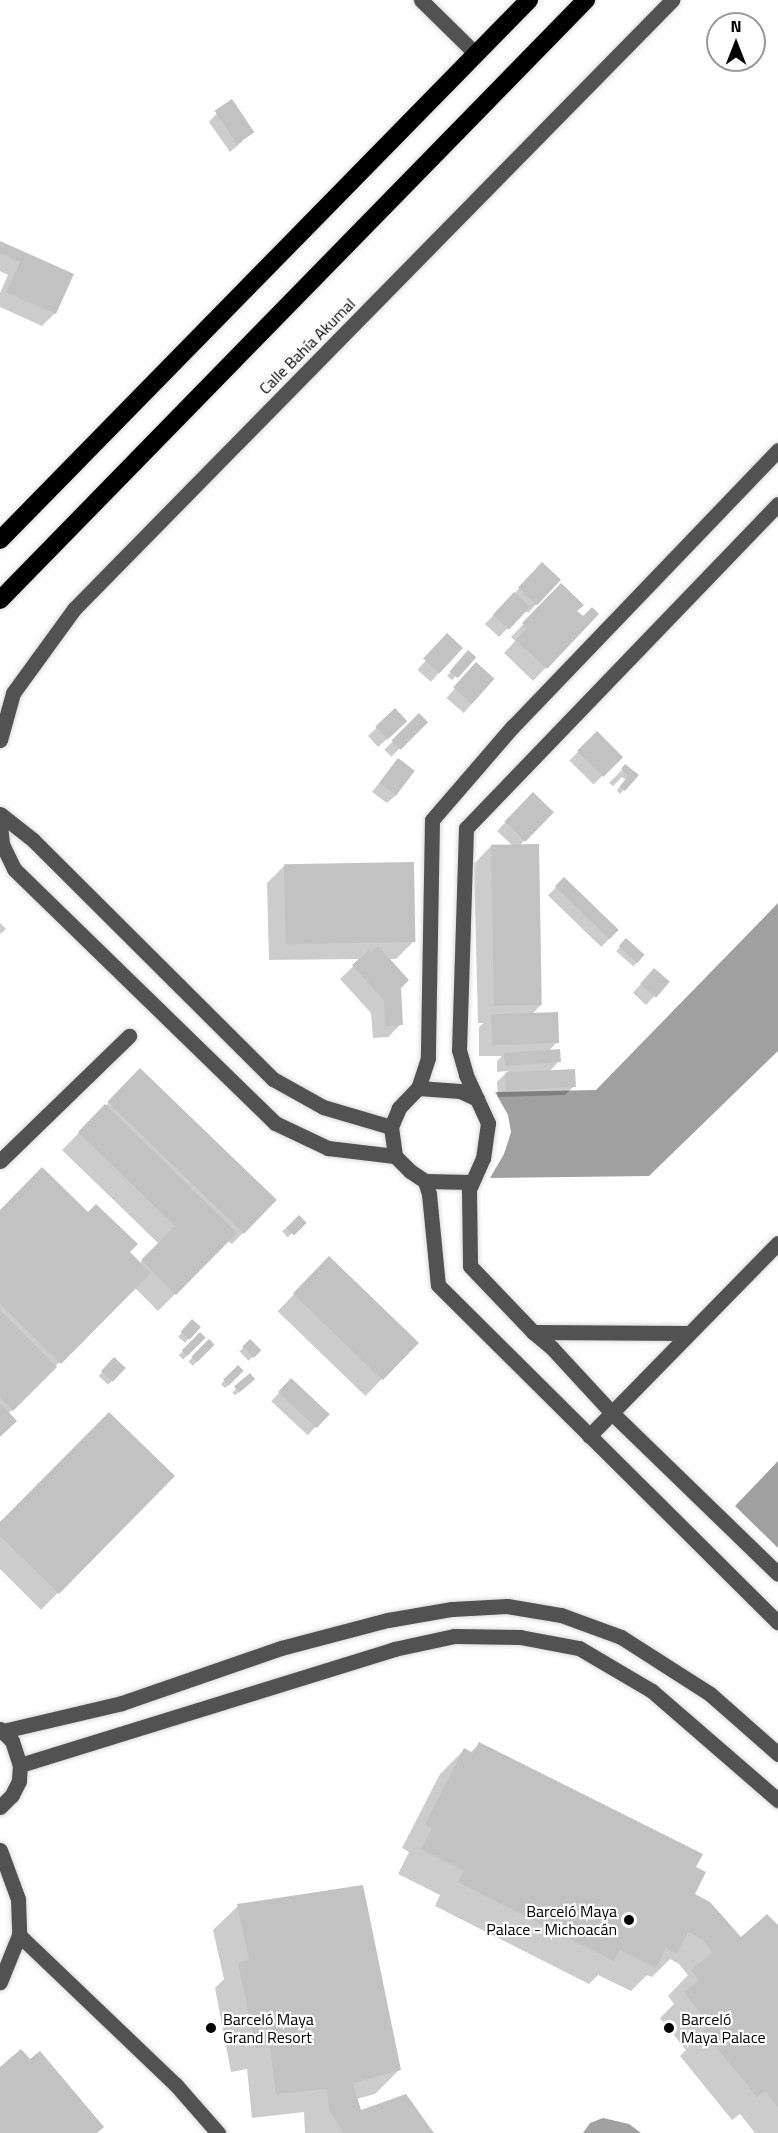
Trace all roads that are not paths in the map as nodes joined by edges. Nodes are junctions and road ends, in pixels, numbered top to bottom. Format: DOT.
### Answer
graph roads {
  1 [pos="421,0"];
  2 [pos="529,0"];
  3 [pos="586,0"];
  4 [pos="672,0"];
  5 [pos="476,54"];
  6 [pos="778,450"];
  7 [pos="778,504"];
  8 [pos="0,540"];
  9 [pos="0,600"];
  10 [pos="0,740"];
  11 [pos="0,813"];
  12 [pos="0,825"];
  13 [pos="129,1036"];
  14 [pos="418,1088"];
  15 [pos="477,1099"];
  16 [pos="391,1127"];
  17 [pos="395,1156"];
  18 [pos="0,1161"];
  19 [pos="425,1181"];
  20 [pos="471,1182"];
  21 [pos="778,1243"];
  22 [pos="533,1332"];
  23 [pos="689,1333"];
  24 [pos="612,1413"];
  25 [pos="589,1436"];
  26 [pos="778,1574"];
  27 [pos="778,1623"];
  28 [pos="2,1730"];
  29 [pos="778,1754"];
  30 [pos="20,1765"];
  31 [pos="778,1800"];
  32 [pos="0,1807"];
  33 [pos="0,1850"];
  34 [pos="19,1935"];
  35 [pos="0,1982"];
  36 [pos="218,2133"];
  1 -- 5 [label="street"];
  2 -- 5 [label="highway"];
  3 -- 9 [label="highway"];
  4 -- 10 [label="street, Calle Bahía Akumal"];
  5 -- 8 [label="highway"];
  6 -- 14 [label="street"];
  7 -- 15 [label="street"];
  11 -- 16 [label="street"];
  12 -- 17 [label="street"];
  13 -- 18 [label="street"];
  14 -- 15 [label="street"];
  14 -- 16 [label="street"];
  15 -- 20 [label="street"];
  16 -- 17 [label="street"];
  17 -- 19 [label="street"];
  19 -- 20 [label="street"];
  19 -- 25 [label="street"];
  20 -- 22 [label="street"];
  21 -- 23 [label="street"];
  22 -- 23 [label="street"];
  22 -- 24 [label="street"];
  23 -- 24 [label="street"];
  24 -- 25 [label="street"];
  24 -- 26 [label="street"];
  25 -- 27 [label="street"];
  28 -- 29 [label="street"];
  28 -- 30 [label="street"];
  30 -- 31 [label="street"];
  30 -- 32 [label="street"];
  33 -- 34 [label="street"];
  34 -- 35 [label="street"];
  34 -- 36 [label="street"];
}
